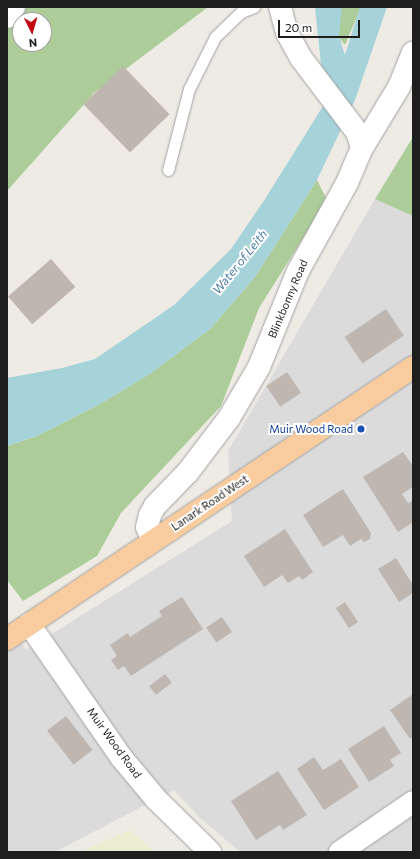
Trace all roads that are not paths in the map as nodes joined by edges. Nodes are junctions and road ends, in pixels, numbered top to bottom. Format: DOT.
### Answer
graph roads {
  1 [pos="14,7"];
  2 [pos="254,7"];
  3 [pos="280,7"];
  4 [pos="7,17"];
  5 [pos="413,53"];
  6 [pos="360,140"];
  7 [pos="168,170"];
  8 [pos="413,367"];
  9 [pos="153,541"];
  10 [pos="29,624"];
  11 [pos="7,638"];
  12 [pos="413,802"];
  13 [pos="210,852"];
  14 [pos="340,852"];
  1 -- 4 [label="street"];
  2 -- 7 [label="lane"];
  3 -- 6 [label="street"];
  5 -- 6 [label="street, Blinkbonny Road"];
  6 -- 9 [label="street, Blinkbonny Road"];
  8 -- 9 [label="main road, Lanark Road West"];
  9 -- 10 [label="main road, Lanark Road West"];
  10 -- 11 [label="main road, Lanark Road West"];
  10 -- 13 [label="street, Muir Wood Road"];
  12 -- 14 [label="street"];
}
